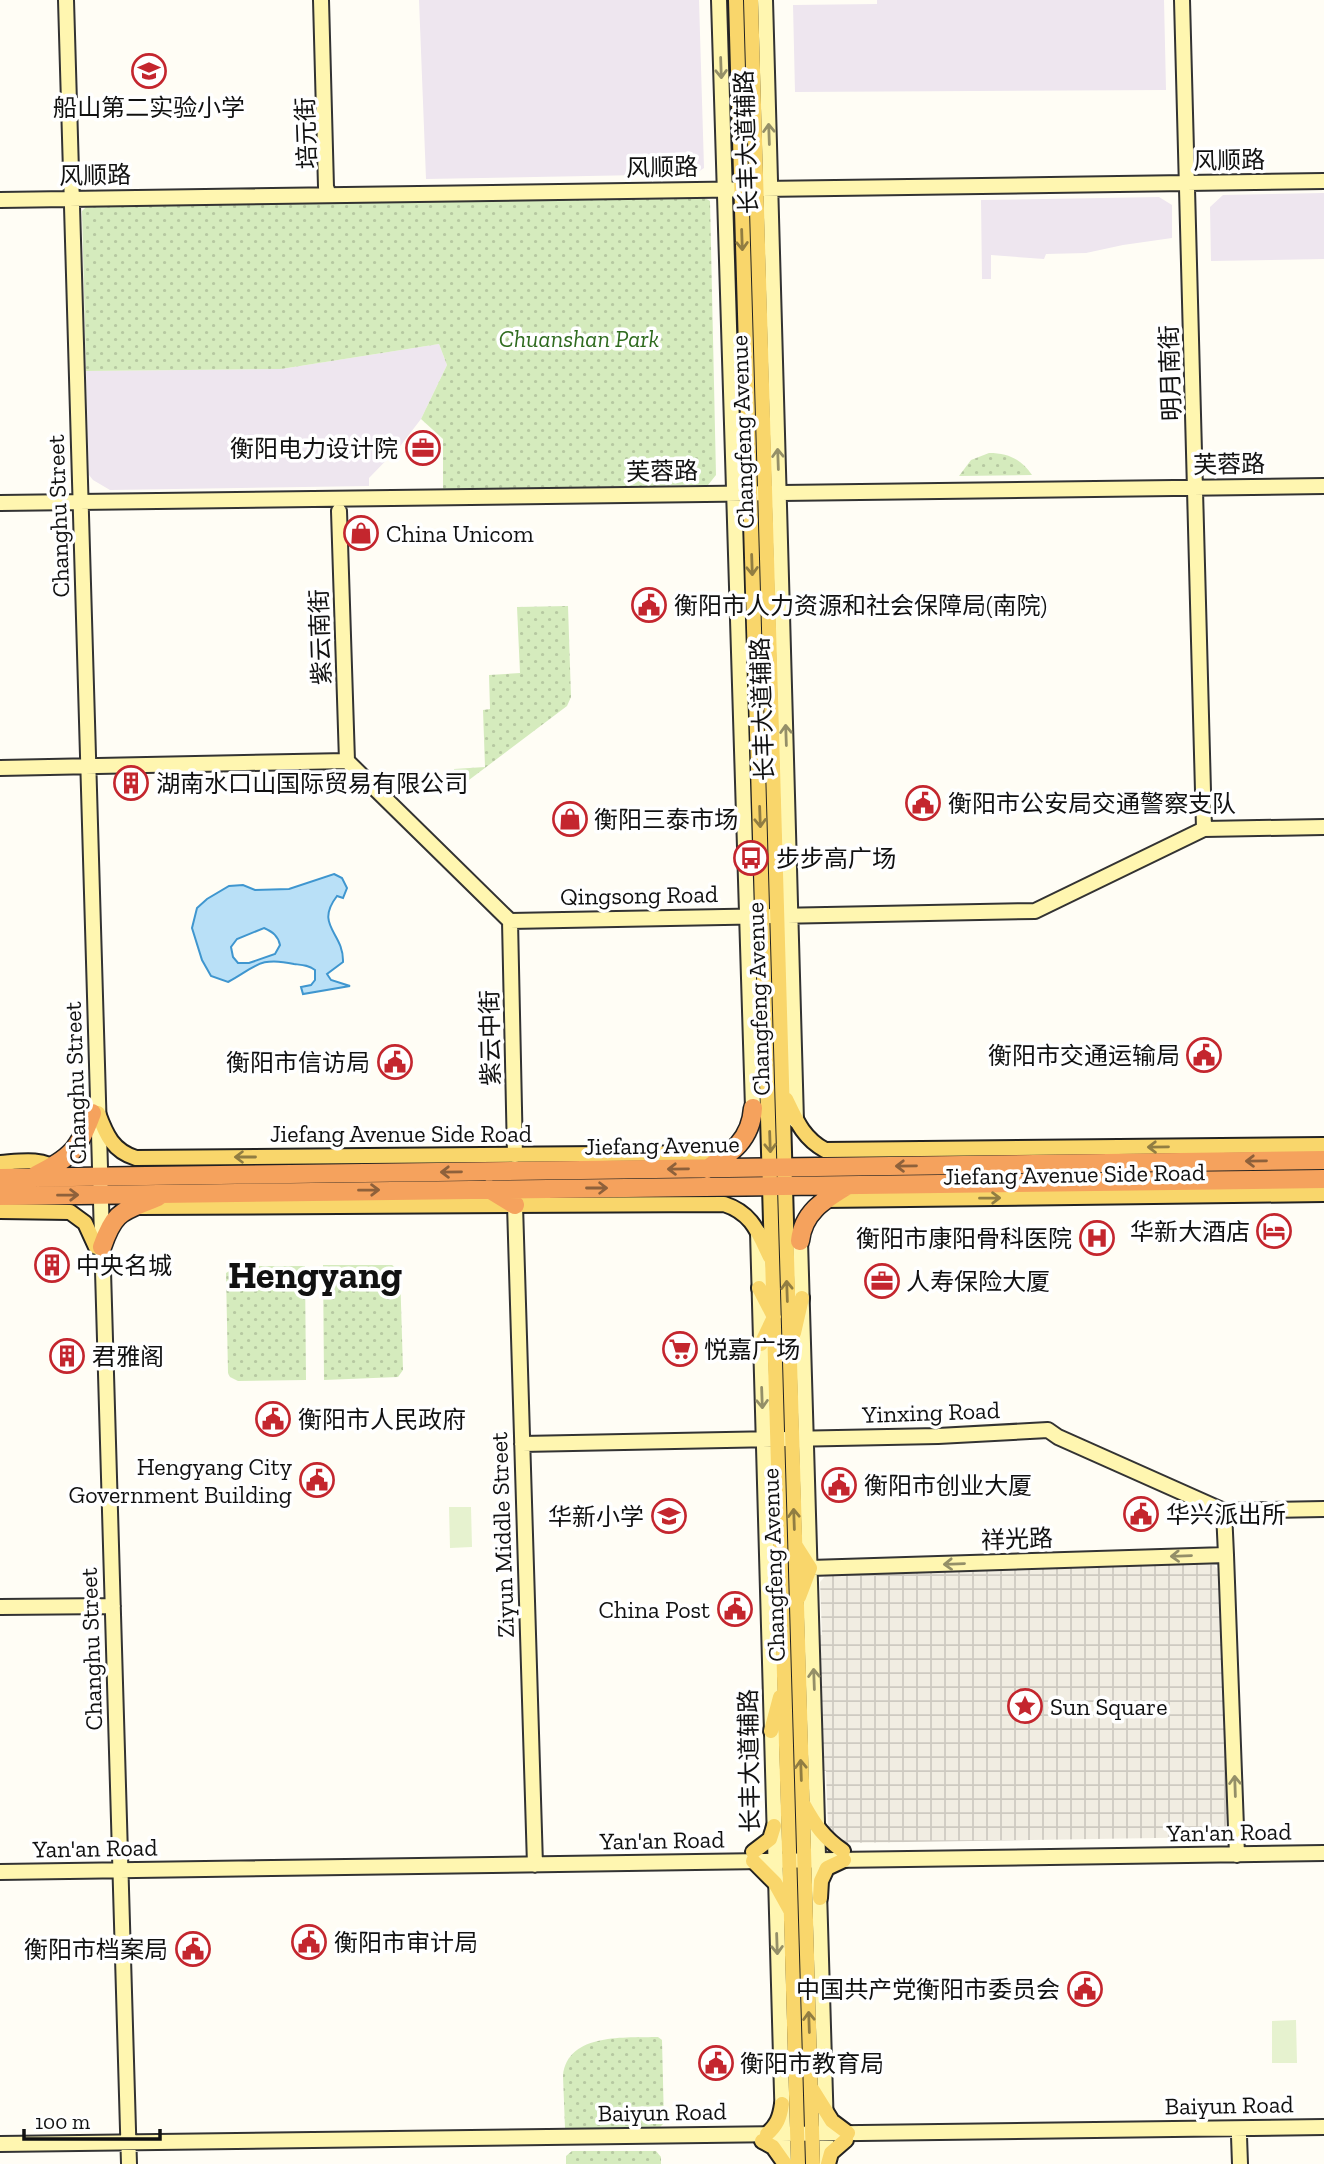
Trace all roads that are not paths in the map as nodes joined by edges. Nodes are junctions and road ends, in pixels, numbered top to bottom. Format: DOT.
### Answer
graph roads {
  1 [pos="61,0"];
  2 [pos="66,0"];
  3 [pos="323,0"];
  4 [pos="719,0"];
  5 [pos="736,0"];
  6 [pos="751,0"];
  7 [pos="765,0"];
  8 [pos="1182,0"];
  9 [pos="1324,175"];
  10 [pos="1187,180"];
  11 [pos="1324,181"];
  12 [pos="764,185"];
  13 [pos="725,186"];
  14 [pos="741,186"];
  15 [pos="328,190"];
  16 [pos="0,191"];
  17 [pos="69,194"];
  18 [pos="0,200"];
  19 [pos="1324,486"];
  20 [pos="1196,491"];
  21 [pos="1324,493"];
  22 [pos="773,496"];
  23 [pos="734,497"];
  24 [pos="750,497"];
  25 [pos="0,503"];
  26 [pos="78,505"];
  27 [pos="0,509"];
  28 [pos="339,511"];
  29 [pos="347,761"];
  30 [pos="85,766"];
  31 [pos="0,768"];
  32 [pos="1324,827"];
  33 [pos="1204,829"];
  34 [pos="785,915"];
  35 [pos="747,916"];
  36 [pos="763,916"];
  37 [pos="510,921"];
  38 [pos="784,1094"];
  39 [pos="753,1108"];
  40 [pos="95,1113"];
  41 [pos="796,1122"];
  42 [pos="1324,1145"];
  43 [pos="730,1153"];
  44 [pos="1038,1156"];
  45 [pos="270,1157"];
  46 [pos="1324,1160"];
  47 [pos="0,1163"];
  48 [pos="515,1163"];
  49 [pos="777,1168"];
  50 [pos="706,1169"];
  51 [pos="57,1171"];
  52 [pos="97,1176"];
  53 [pos="0,1178"];
  54 [pos="1324,1179"];
  55 [pos="286,1183"];
  56 [pos="1010,1184"];
  57 [pos="778,1186"];
  58 [pos="847,1186"];
  59 [pos="489,1189"];
  60 [pos="338,1190"];
  61 [pos="164,1194"];
  62 [pos="1324,1194"];
  63 [pos="98,1195"];
  64 [pos="0,1196"];
  65 [pos="1041,1197"];
  66 [pos="824,1200"];
  67 [pos="516,1205"];
  68 [pos="313,1206"];
  69 [pos="134,1207"];
  70 [pos="0,1211"];
  71 [pos="758,1232"];
  72 [pos="800,1241"];
  73 [pos="99,1247"];
  74 [pos="773,1262"];
  75 [pos="759,1288"];
  76 [pos="802,1298"];
  77 [pos="774,1317"];
  78 [pos="761,1344"];
  79 [pos="789,1355"];
  80 [pos="785,1439"];
  81 [pos="523,1444"];
  82 [pos="1324,1509"];
  83 [pos="1224,1511"];
  84 [pos="795,1543"];
  85 [pos="1226,1555"];
  86 [pos="810,1569"];
  87 [pos="797,1605"];
  88 [pos="109,1606"];
  89 [pos="0,1608"];
  90 [pos="783,1708"];
  91 [pos="771,1731"];
  92 [pos="802,1802"];
  93 [pos="774,1826"];
  94 [pos="818,1830"];
  95 [pos="1324,1845"];
  96 [pos="1237,1850"];
  97 [pos="1324,1853"];
  98 [pos="797,1856"];
  99 [pos="843,1856"];
  100 [pos="753,1857"];
  101 [pos="535,1860"];
  102 [pos="0,1863"];
  103 [pos="117,1866"];
  104 [pos="0,1872"];
  105 [pos="775,1883"];
  106 [pos="820,1898"];
  107 [pos="791,1911"];
  108 [pos="811,2087"];
  109 [pos="782,2104"];
  110 [pos="826,2112"];
  111 [pos="1324,2127"];
  112 [pos="1324,2135"];
  113 [pos="847,2136"];
  114 [pos="1243,2136"];
  115 [pos="765,2137"];
  116 [pos="805,2137"];
  117 [pos="0,2144"];
  118 [pos="125,2145"];
  119 [pos="0,2149"];
  120 [pos="788,2163"];
  121 [pos="122,2164"];
  122 [pos="129,2164"];
  123 [pos="813,2164"];
  124 [pos="828,2164"];
  125 [pos="1240,2164"];
  126 [pos="1248,2164"];
  1 -- 17 [label="street, Changhu Street"];
  2 -- 17 [label="street, Changhu Street"];
  3 -- 15 [label="street, 培元街"];
  4 -- 13 [label="street, 长丰大道辅路, one-way"];
  5 -- 14 [label="main road, Changfeng Avenue"];
  6 -- 12 [label="main road, Changfeng Avenue"];
  12 -- 7 [label="street, 长丰大道辅路, one-way"];
  8 -- 10 [label="street, 明月南街"];
  9 -- 10 [label="street, 风顺路"];
  10 -- 11 [label="street, 风顺路"];
  10 -- 12 [label="street, 风顺路"];
  10 -- 20 [label="street, 明月南街"];
  12 -- 14 [label="street, 风顺路"];
  22 -- 12 [label="main road, Changfeng Avenue, one-way"];
  13 -- 14 [label="street, 风顺路"];
  13 -- 15 [label="street, 风顺路"];
  13 -- 23 [label="street, 长丰大道辅路"];
  14 -- 24 [label="main road, Changfeng Avenue, one-way"];
  15 -- 17 [label="street, 风顺路"];
  16 -- 17 [label="street, 风顺路"];
  17 -- 18 [label="street, 风顺路"];
  17 -- 26 [label="street, Changhu Street"];
  19 -- 20 [label="street, 芙蓉路"];
  20 -- 21 [label="street, 芙蓉路"];
  20 -- 22 [label="street, 芙蓉路"];
  20 -- 33 [label="street, 明月南街"];
  22 -- 24 [label="street, 芙蓉路"];
  34 -- 22 [label="main road, Changfeng Avenue, one-way"];
  23 -- 24 [label="street, 芙蓉路"];
  23 -- 26 [label="street, 芙蓉路"];
  23 -- 35 [label="street, 长丰大道辅路"];
  24 -- 36 [label="main road, Changfeng Avenue, one-way"];
  25 -- 26 [label="street, 芙蓉路"];
  26 -- 27 [label="street, 芙蓉路"];
  26 -- 30 [label="street, Changhu Street"];
  28 -- 29 [label="street, 紫云南街"];
  29 -- 30 [label="street"];
  29 -- 37 [label="street"];
  30 -- 31 [label="street"];
  30 -- 40 [label="street, Changhu Street"];
  32 -- 33 [label="street, Qingsong Road"];
  33 -- 34 [label="street, Qingsong Road"];
  34 -- 36 [label="street, Qingsong Road"];
  34 -- 38 [label="main road, Changfeng Avenue"];
  34 -- 41 [label="street"];
  35 -- 36 [label="street, Qingsong Road"];
  35 -- 37 [label="street, Qingsong Road"];
  35 -- 39 [label="street, 长丰大道辅路"];
  36 -- 49 [label="main road, Changfeng Avenue, one-way"];
  37 -- 48 [label="street, 紫云中街"];
  38 -- 41 [label="main road, Jiefang Avenue Side Road"];
  38 -- 49 [label="main road, Changfeng Avenue"];
  39 -- 43 [label="highway"];
  45 -- 40 [label="main road, Jiefang Avenue Side Road, one-way"];
  40 -- 51 [label="highway"];
  40 -- 52 [label="street, Changhu Street"];
  41 -- 44 [label="main road, Jiefang Avenue Side Road"];
  42 -- 44 [label="main road, Jiefang Avenue Side Road, one-way"];
  43 -- 48 [label="main road, Jiefang Avenue Side Road"];
  43 -- 50 [label="highway"];
  46 -- 44 [label="highway, Jiefang Avenue, one-way"];
  44 -- 49 [label="highway, Jiefang Avenue, one-way"];
  45 -- 48 [label="main road, Jiefang Avenue Side Road"];
  45 -- 55 [label="main road"];
  47 -- 51 [label="main road"];
  50 -- 48 [label="highway, Jiefang Avenue, one-way"];
  48 -- 55 [label="highway, Jiefang Avenue, one-way"];
  49 -- 50 [label="highway, Jiefang Avenue"];
  49 -- 57 [label="main road, Changfeng Avenue"];
  51 -- 52 [label="highway, Jiefang Avenue"];
  51 -- 53 [label="highway, Jiefang Avenue"];
  52 -- 55 [label="highway, Jiefang Avenue"];
  52 -- 63 [label="street, Changhu Street"];
  54 -- 56 [label="highway, Jiefang Avenue"];
  55 -- 60 [label="highway, Jiefang Avenue"];
  55 -- 61 [label="highway, Jiefang Avenue"];
  55 -- 68 [label="highway"];
  56 -- 58 [label="highway, Jiefang Avenue"];
  56 -- 65 [label="highway"];
  57 -- 58 [label="highway, Jiefang Avenue"];
  59 -- 57 [label="highway, Jiefang Avenue, one-way"];
  57 -- 74 [label="main road, Changfeng Avenue"];
  79 -- 57 [label="main road, Changfeng Avenue, one-way"];
  58 -- 66 [label="highway"];
  60 -- 59 [label="highway, Jiefang Avenue, one-way"];
  59 -- 67 [label="highway"];
  60 -- 68 [label="highway"];
  61 -- 63 [label="highway, Jiefang Avenue"];
  61 -- 69 [label="highway"];
  62 -- 65 [label="main road, Jiefang Avenue Side Road"];
  64 -- 63 [label="highway, Jiefang Avenue, one-way"];
  63 -- 73 [label="street, Changhu Street"];
  66 -- 65 [label="main road, Jiefang Avenue Side Road, one-way"];
  66 -- 72 [label="highway"];
  67 -- 68 [label="main road"];
  67 -- 71 [label="main road"];
  67 -- 81 [label="street, Ziyun Middle Street"];
  68 -- 69 [label="main road"];
  69 -- 73 [label="highway"];
  70 -- 73 [label="main road"];
  71 -- 74 [label="main road"];
  71 -- 75 [label="street, 长丰大道辅路"];
  72 -- 76 [label="street"];
  73 -- 88 [label="street, Changhu Street"];
  74 -- 77 [label="main road, Changfeng Avenue"];
  75 -- 77 [label="main road"];
  75 -- 78 [label="street, 长丰大道辅路"];
  76 -- 79 [label="main road"];
  76 -- 80 [label="street"];
  77 -- 78 [label="main road"];
  77 -- 80 [label="main road, Changfeng Avenue"];
  78 -- 80 [label="street, 长丰大道辅路, one-way"];
  79 -- 80 [label="main road, Changfeng Avenue"];
  80 -- 81 [label="street, Yinxing Road"];
  80 -- 83 [label="street, Yinxing Road"];
  84 -- 80 [label="main road, Changfeng Avenue, one-way"];
  80 -- 86 [label="street"];
  80 -- 90 [label="street, 长丰大道辅路"];
  80 -- 90 [label="main road, Changfeng Avenue"];
  81 -- 101 [label="street, Ziyun Middle Street"];
  82 -- 83 [label="street, Yinxing Road"];
  83 -- 85 [label="street"];
  84 -- 86 [label="main road"];
  84 -- 87 [label="main road, Changfeng Avenue"];
  85 -- 86 [label="street, 祥光路, one-way"];
  96 -- 85 [label="street, one-way"];
  86 -- 87 [label="main road"];
  94 -- 86 [label="street, one-way"];
  87 -- 90 [label="main road, Changfeng Avenue"];
  88 -- 89 [label="street"];
  88 -- 103 [label="street, Changhu Street"];
  90 -- 91 [label="main road"];
  92 -- 90 [label="main road, Changfeng Avenue, one-way"];
  90 -- 98 [label="main road, Changfeng Avenue"];
  91 -- 93 [label="street, 长丰大道辅路"];
  92 -- 94 [label="main road"];
  92 -- 98 [label="main road, Changfeng Avenue"];
  93 -- 98 [label="street, 长丰大道辅路"];
  93 -- 100 [label="main road"];
  94 -- 98 [label="street"];
  94 -- 99 [label="main road"];
  95 -- 96 [label="street, Yan'an Road"];
  96 -- 97 [label="street, Yan'an Road"];
  96 -- 99 [label="street, Yan'an Road"];
  98 -- 99 [label="street, Yan'an Road"];
  98 -- 100 [label="street, Yan'an Road"];
  98 -- 105 [label="street, 长丰大道辅路"];
  98 -- 106 [label="street"];
  98 -- 107 [label="main road, Changfeng Avenue"];
  108 -- 98 [label="main road, Changfeng Avenue, one-way"];
  99 -- 106 [label="main road"];
  100 -- 101 [label="street, Yan'an Road"];
  100 -- 105 [label="main road"];
  101 -- 103 [label="street, Yan'an Road"];
  102 -- 103 [label="street, Yan'an Road"];
  103 -- 104 [label="street, Yan'an Road"];
  103 -- 118 [label="street, Changhu Street"];
  105 -- 107 [label="main road"];
  105 -- 109 [label="street, 长丰大道辅路, one-way"];
  106 -- 110 [label="street"];
  107 -- 116 [label="main road, Changfeng Avenue"];
  108 -- 110 [label="main road"];
  108 -- 116 [label="main road, Changfeng Avenue"];
  109 -- 115 [label="main road"];
  109 -- 116 [label="street, 长丰大道辅路"];
  110 -- 113 [label="main road"];
  110 -- 116 [label="street"];
  111 -- 113 [label="street, Baiyun Road"];
  112 -- 114 [label="street, Baiyun Road"];
  113 -- 114 [label="street, Baiyun Road"];
  113 -- 116 [label="street, Baiyun Road"];
  113 -- 124 [label="main road"];
  114 -- 125 [label="street"];
  114 -- 126 [label="street"];
  115 -- 116 [label="street, Baiyun Road"];
  115 -- 118 [label="street, Baiyun Road"];
  115 -- 120 [label="main road"];
  116 -- 120 [label="main road, Changfeng Avenue"];
  116 -- 123 [label="main road, Changfeng Avenue"];
  116 -- 124 [label="street"];
  117 -- 118 [label="street, Baiyun Road"];
  118 -- 119 [label="street, Baiyun Road"];
  118 -- 121 [label="street, Changhu Street"];
  118 -- 122 [label="street, Changhu Street"];
}
